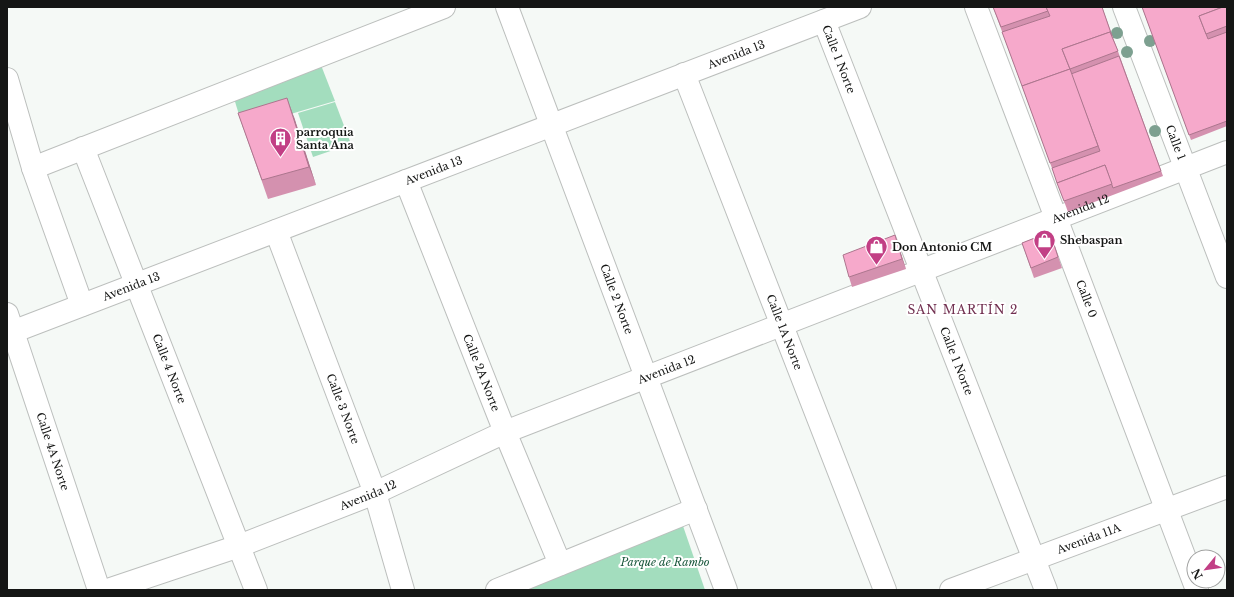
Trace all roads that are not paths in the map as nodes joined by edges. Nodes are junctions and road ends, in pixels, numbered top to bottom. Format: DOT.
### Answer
graph roads {
  1 [pos="444,7"];
  2 [pos="508,7"];
  3 [pos="860,7"];
  4 [pos="976,7"];
  5 [pos="1124,7"];
  6 [pos="824,21"];
  7 [pos="684,74"];
  8 [pos="7,79"];
  9 [pos="552,125"];
  10 [pos="83,148"];
  11 [pos="1227,152"];
  12 [pos="33,168"];
  13 [pos="1185,168"];
  14 [pos="406,181"];
  15 [pos="1056,218"];
  16 [pos="276,231"];
  17 [pos="921,270"];
  18 [pos="1227,277"];
  19 [pos="136,284"];
  20 [pos="82,305"];
  21 [pos="781,324"];
  22 [pos="9,326"];
  23 [pos="646,377"];
  24 [pos="505,432"];
  25 [pos="1227,487"];
  26 [pos="376,493"];
  27 [pos="696,509"];
  28 [pos="1166,510"];
  29 [pos="239,546"];
  30 [pos="1034,559"];
  31 [pos="560,564"];
  32 [pos="99,590"];
  33 [pos="108,590"];
  34 [pos="256,590"];
  35 [pos="403,590"];
  36 [pos="497,590"];
  37 [pos="726,590"];
  38 [pos="885,590"];
  39 [pos="951,590"];
  40 [pos="1046,590"];
  41 [pos="1197,590"];
  1 -- 10 [label="street"];
  2 -- 9 [label="street, Calle 2 Norte"];
  3 -- 6 [label="street, Avenida 13"];
  4 -- 15 [label="street, Calle 0"];
  5 -- 13 [label="street, Calle 1"];
  6 -- 7 [label="street, Avenida 13"];
  6 -- 17 [label="street, Calle 1 Norte"];
  7 -- 9 [label="street, Avenida 13"];
  7 -- 21 [label="street, Calle 1A Norte"];
  8 -- 12 [label="street"];
  9 -- 14 [label="street, Avenida 13"];
  9 -- 23 [label="street, Calle 2 Norte"];
  10 -- 12 [label="street"];
  10 -- 19 [label="street, Calle 4 Norte"];
  11 -- 13 [label="street, Avenida 12"];
  12 -- 20 [label="street"];
  13 -- 15 [label="street, Avenida 12"];
  13 -- 18 [label="street, Calle 1"];
  14 -- 16 [label="street, Avenida 13"];
  14 -- 24 [label="street, Calle 2A Norte"];
  15 -- 17 [label="street, Avenida 12"];
  15 -- 28 [label="street, Calle 0"];
  16 -- 19 [label="street, Avenida 13"];
  16 -- 26 [label="street, Calle 3 Norte"];
  17 -- 21 [label="street, Avenida 12"];
  17 -- 30 [label="street, Calle 1 Norte"];
  19 -- 20 [label="street, Avenida 13"];
  19 -- 29 [label="street, Calle 4 Norte"];
  20 -- 22 [label="street, Avenida 13"];
  21 -- 23 [label="street, Avenida 12"];
  21 -- 38 [label="street, Calle 1A Norte"];
  22 -- 32 [label="street, Calle 4A Norte"];
  23 -- 24 [label="street, Avenida 12"];
  23 -- 27 [label="street, Calle 2 Norte"];
  24 -- 26 [label="street, Avenida 12"];
  24 -- 31 [label="street, Calle 2A Norte"];
  25 -- 28 [label="street, Avenida 11A"];
  26 -- 29 [label="street, Avenida 12"];
  26 -- 35 [label="street, Calle 3 Norte"];
  27 -- 31 [label="street"];
  27 -- 37 [label="street, Calle 2 Norte"];
  28 -- 30 [label="street, Avenida 11A"];
  28 -- 41 [label="street, Calle 0"];
  29 -- 33 [label="street, Avenida 12"];
  29 -- 34 [label="street, Calle 4 Norte"];
  30 -- 39 [label="street, Avenida 11A"];
  30 -- 40 [label="street, Calle 1 Norte"];
  31 -- 36 [label="street"];
}
